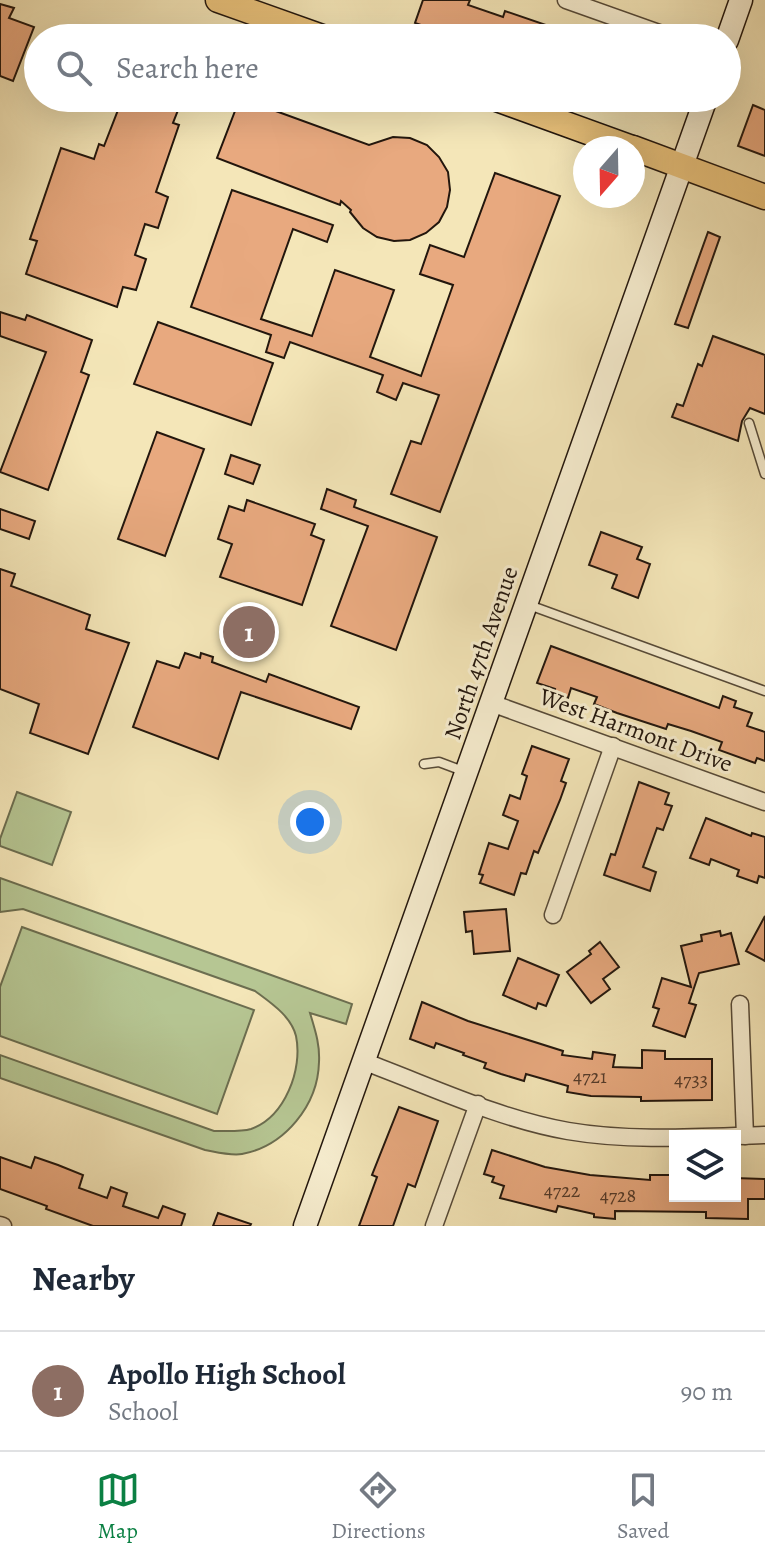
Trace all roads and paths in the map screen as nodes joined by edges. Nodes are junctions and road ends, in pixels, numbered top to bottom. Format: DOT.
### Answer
graph roads {
  1 [pos="566,0"];
  2 [pos="741,0"];
  3 [pos="228,2"];
  4 [pos="287,24"];
  5 [pos="634,24"];
  6 [pos="733,24"];
  7 [pos="533,112"];
  8 [pos="701,112"];
  9 [pos="600,136"];
  10 [pos="645,152"];
  11 [pos="682,166"];
  12 [pos="765,197"];
  13 [pos="749,423"];
  14 [pos="765,474"];
  15 [pos="525,604"];
  16 [pos="765,691"];
  17 [pos="491,703"];
  18 [pos="613,746"];
  19 [pos="424,764"];
  20 [pos="467,773"];
  21 [pos="765,802"];
  22 [pos="553,915"];
  23 [pos="740,1004"];
  24 [pos="365,1062"];
  25 [pos="478,1104"];
  26 [pos="765,1135"];
  27 [pos="745,1136"];
  28 [pos="305,1226"];
  29 [pos="434,1226"];
  1 -- 5 [label="street"];
  2 -- 6 [label="street"];
  3 -- 4 [label="main road"];
  7 -- 9 [label="main road"];
  8 -- 11 [label="street, North 47th Avenue"];
  10 -- 11 [label="main road"];
  11 -- 12 [label="main road"];
  11 -- 15 [label="street, North 47th Avenue"];
  13 -- 14 [label="lane"];
  15 -- 16 [label="lane"];
  15 -- 17 [label="street, North 47th Avenue"];
  17 -- 18 [label="street, West Harmont Drive"];
  17 -- 20 [label="street, North 47th Avenue"];
  18 -- 21 [label="street, West Harmont Drive"];
  18 -- 22 [label="street"];
  19 -- 20 [label="lane"];
  20 -- 24 [label="street, North 47th Avenue"];
  23 -- 27 [label="street"];
  24 -- 25 [label="street"];
  24 -- 28 [label="street, North 47th Avenue"];
  25 -- 27 [label="street"];
  25 -- 29 [label="street"];
  26 -- 27 [label="street"];
}
